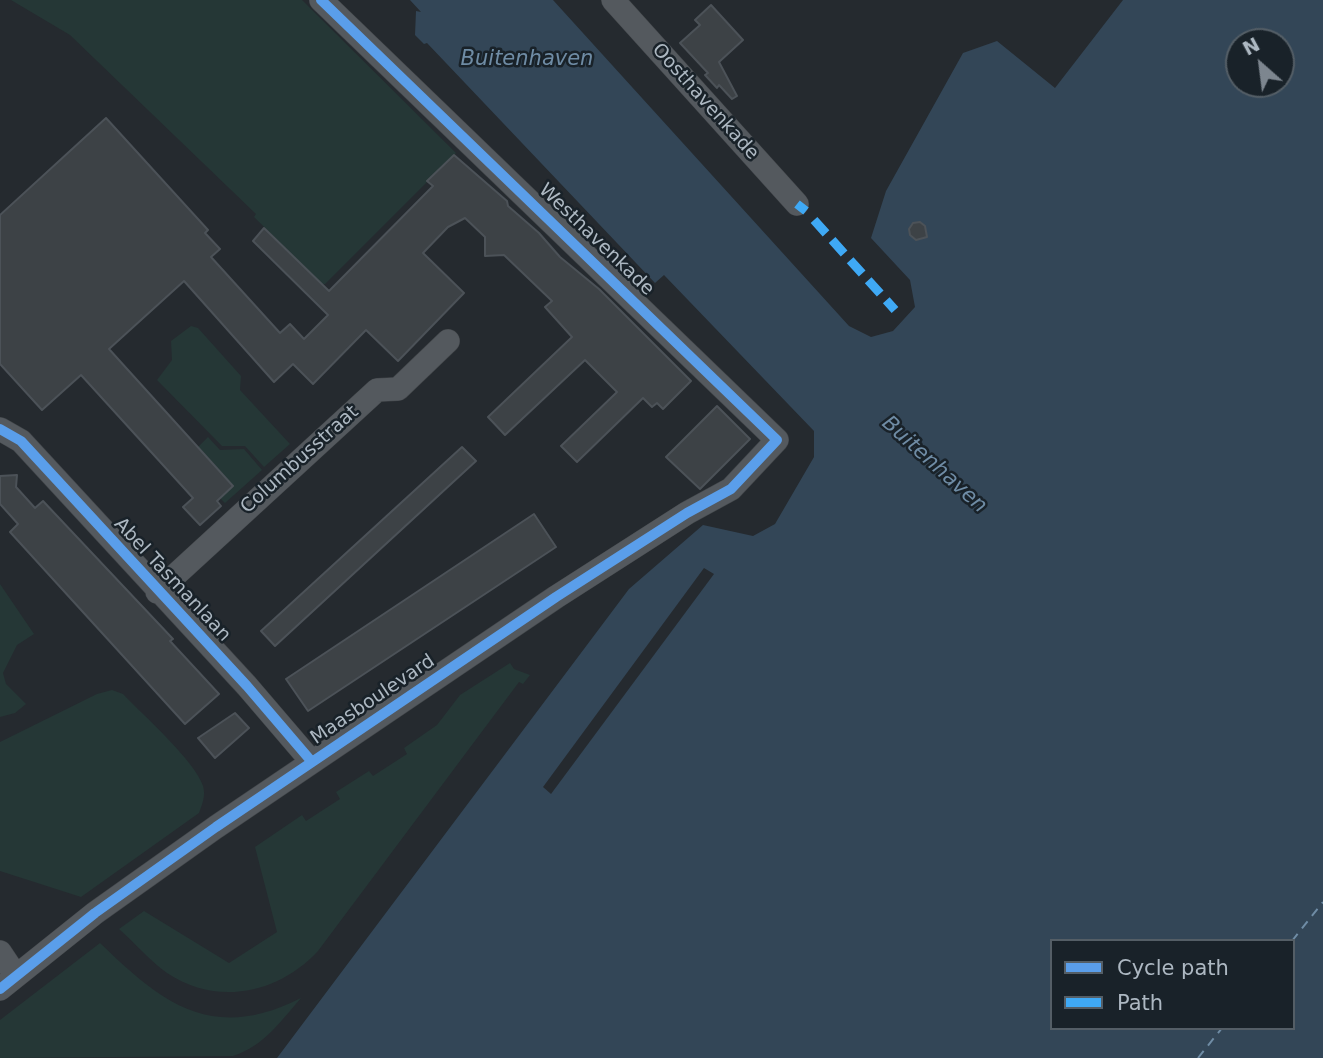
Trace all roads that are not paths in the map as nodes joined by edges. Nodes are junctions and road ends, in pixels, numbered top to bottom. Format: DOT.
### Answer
graph roads {
  1 [pos="321,0"];
  2 [pos="613,0"];
  3 [pos="797,204"];
  4 [pos="447,341"];
  5 [pos="0,429"];
  6 [pos="707,503"];
  7 [pos="157,592"];
  8 [pos="312,762"];
  9 [pos="0,952"];
  10 [pos="8,983"];
  1 -- 6 [label="street, Westhavenkade"];
  2 -- 3 [label="street, Oosthavenkade"];
  4 -- 7 [label="street, Columbusstraat"];
  5 -- 7 [label="street, Abel Tasmanlaan"];
  6 -- 8 [label="street, Maasboulevard"];
  7 -- 8 [label="street, Abel Tasmanlaan"];
  8 -- 10 [label="street, Maasboulevard"];
  9 -- 10 [label="street"];
}
